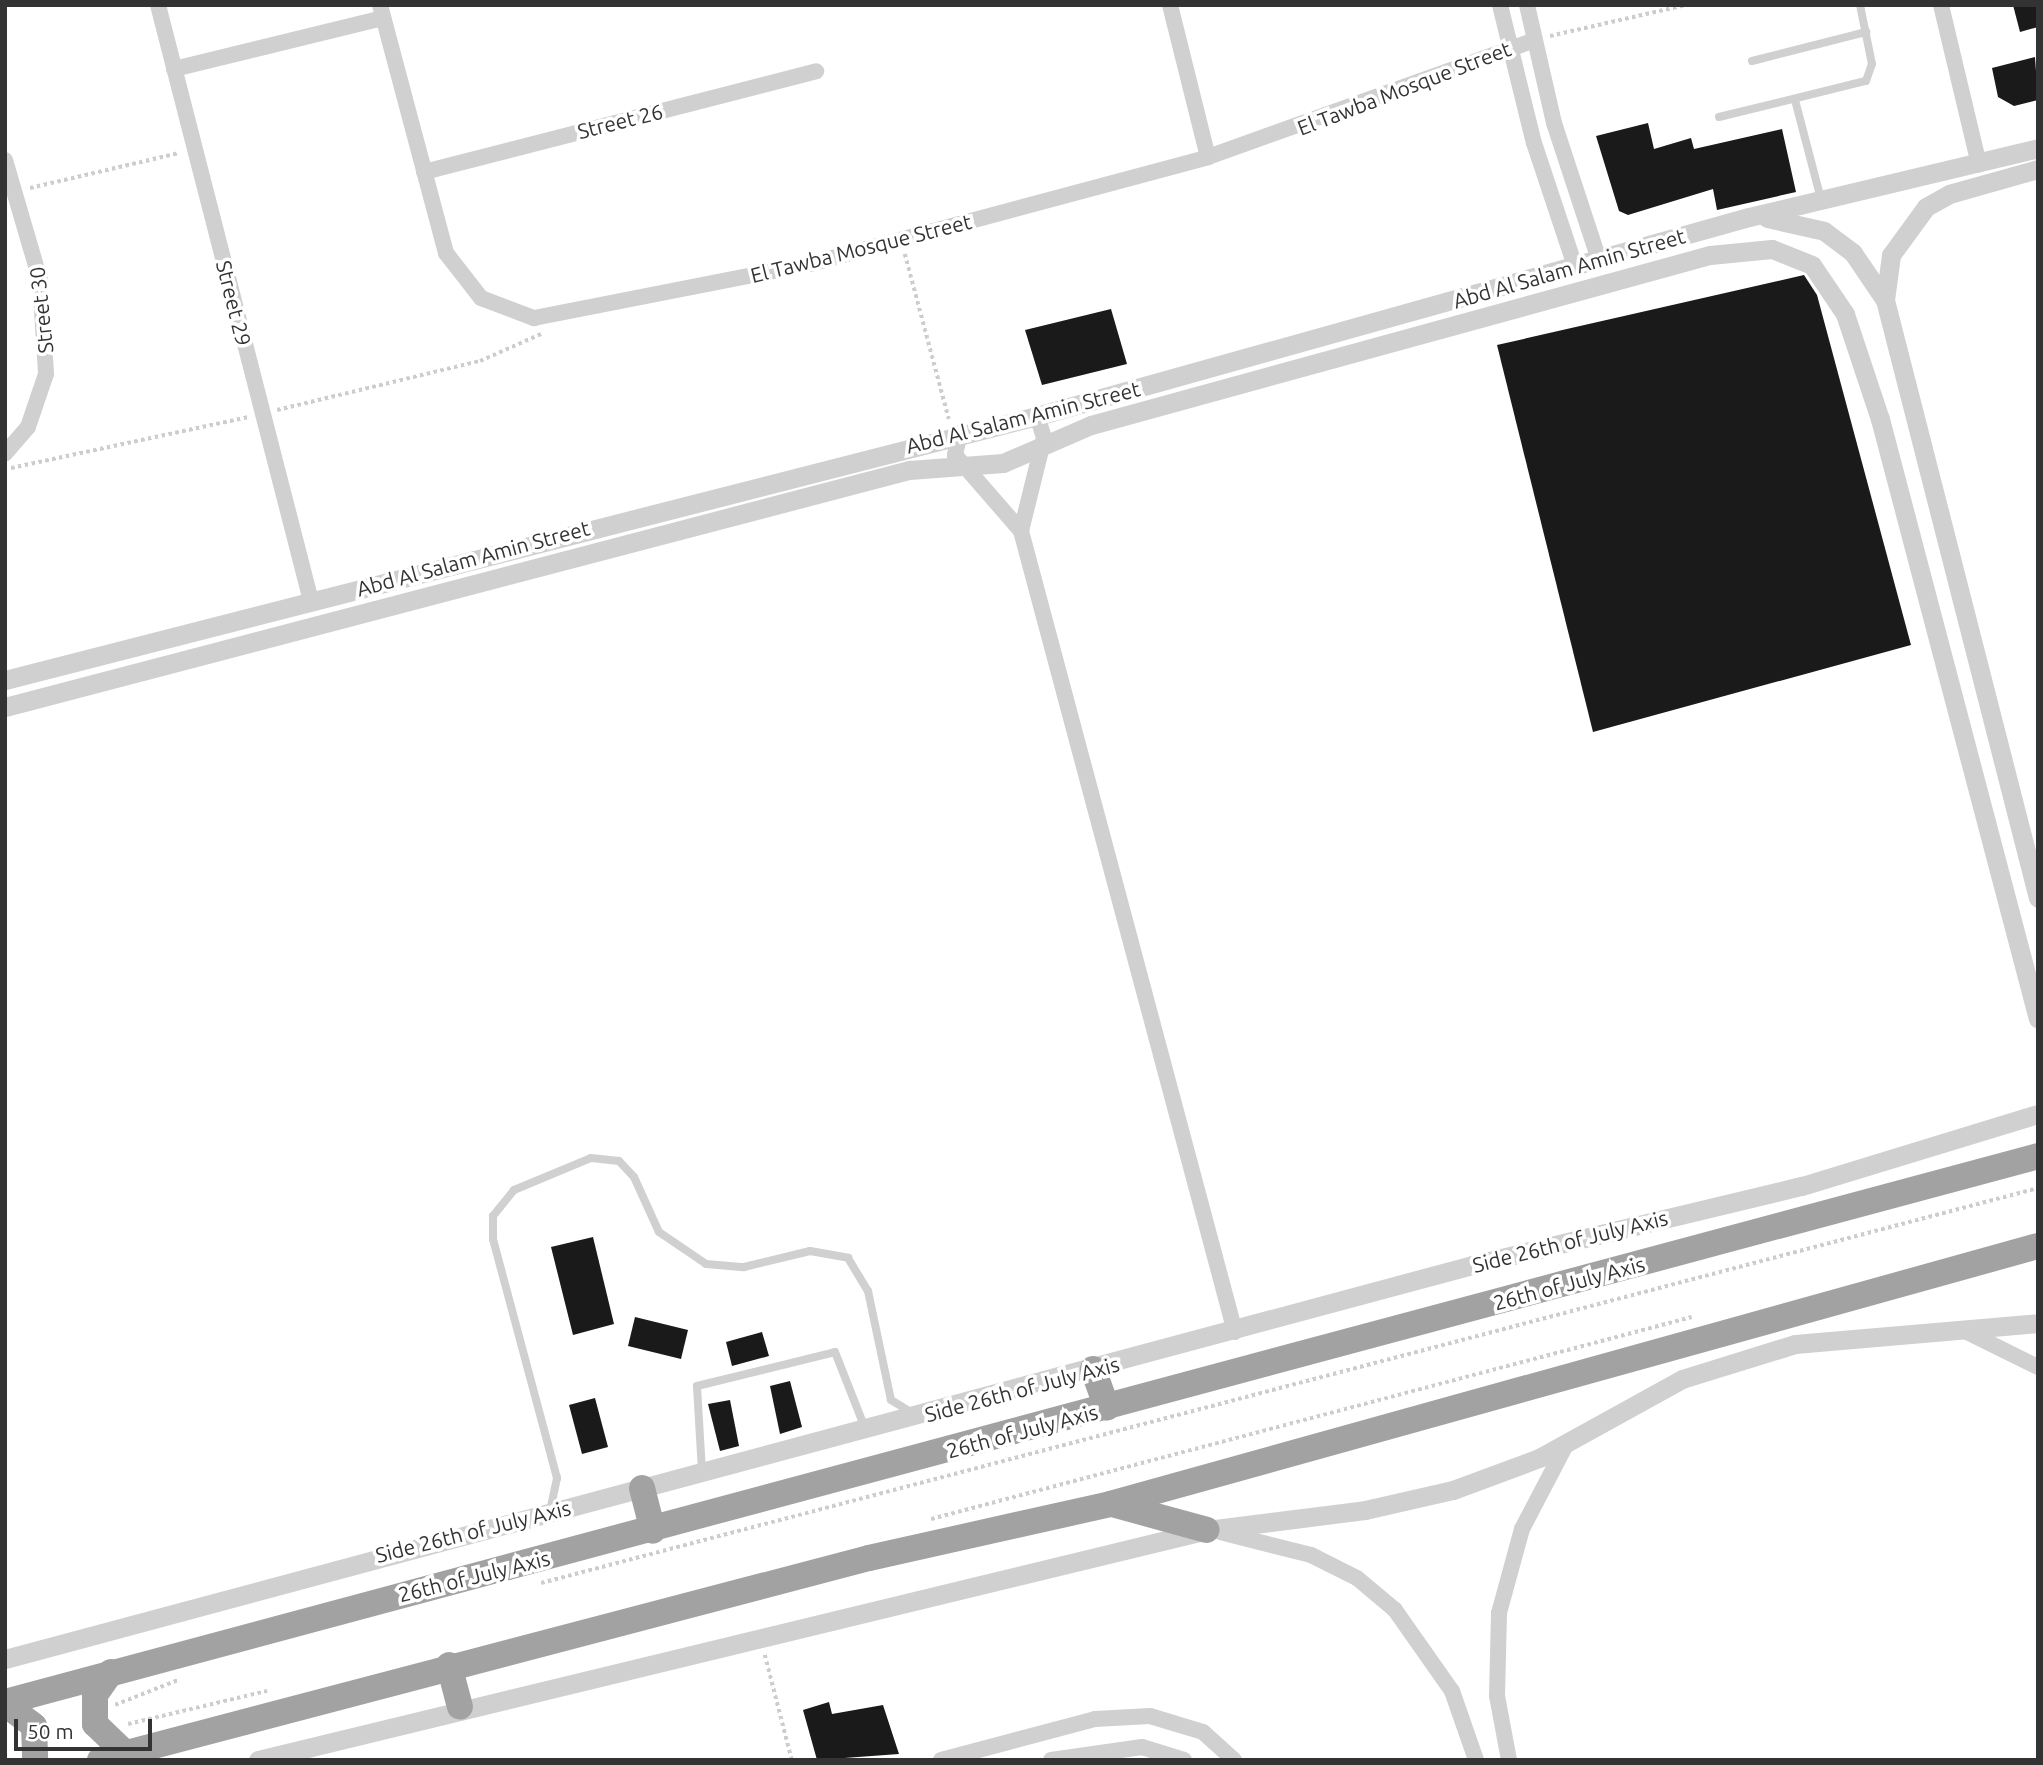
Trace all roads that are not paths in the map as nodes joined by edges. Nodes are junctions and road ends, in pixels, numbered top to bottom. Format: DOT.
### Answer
graph roads {
  1 [pos="158,5"];
  2 [pos="1170,5"];
  3 [pos="1500,5"];
  4 [pos="1527,5"];
  5 [pos="1860,5"];
  6 [pos="1941,5"];
  7 [pos="382,11"];
  8 [pos="1866,32"];
  9 [pos="1534,40"];
  10 [pos="1509,48"];
  11 [pos="1752,61"];
  12 [pos="174,69"];
  13 [pos="816,71"];
  14 [pos="1795,100"];
  15 [pos="1719,117"];
  16 [pos="2038,148"];
  17 [pos="1208,157"];
  18 [pos="5,160"];
  19 [pos="1979,165"];
  20 [pos="2038,169"];
  21 [pos="424,172"];
  22 [pos="1821,199"];
  23 [pos="1749,217"];
  24 [pos="1598,257"];
  25 [pos="1575,266"];
  26 [pos="1885,300"];
  27 [pos="1037,415"];
  28 [pos="957,434"];
  29 [pos="1038,451"];
  30 [pos="5,453"];
  31 [pos="965,466"];
  32 [pos="1930,485"];
  33 [pos="1899,494"];
  34 [pos="582,530"];
  35 [pos="1021,531"];
  36 [pos="586,555"];
  37 [pos="311,601"];
  38 [pos="5,680"];
  39 [pos="1982,685"];
  40 [pos="1951,692"];
  41 [pos="5,707"];
  42 [pos="2038,898"];
  43 [pos="2038,1019"];
  44 [pos="2035,1111"];
  45 [pos="2038,1156"];
  46 [pos="2038,1246"];
  47 [pos="2038,1323"];
  48 [pos="1955,1327"];
  49 [pos="1235,1332"];
  50 [pos="2038,1367"];
  51 [pos="1093,1369"];
  52 [pos="1107,1408"];
  53 [pos="922,1416"];
  54 [pos="866,1431"];
  55 [pos="1566,1445"];
  56 [pos="702,1474"];
  57 [pos="642,1489"];
  58 [pos="1110,1504"];
  59 [pos="550,1512"];
  60 [pos="1207,1530"];
  61 [pos="653,1531"];
  62 [pos="5,1659"];
  63 [pos="449,1665"];
  64 [pos="111,1672"];
  65 [pos="5,1703"];
  66 [pos="460,1707"];
  67 [pos="1050,1731"];
  68 [pos="125,1753"];
  69 [pos="1053,1759"];
  70 [pos="35,1760"];
  71 [pos="100,1760"];
  72 [pos="258,1760"];
  73 [pos="941,1760"];
  74 [pos="1184,1760"];
  75 [pos="1234,1760"];
  76 [pos="1476,1760"];
  77 [pos="1509,1760"];
  1 -- 12 [label="street, Street 29"];
  2 -- 17 [label="street"];
  3 -- 10 [label="street"];
  4 -- 9 [label="street"];
  5 -- 8 [label="lane"];
  6 -- 19 [label="street"];
  7 -- 12 [label="street"];
  7 -- 21 [label="street, El Tawba Mosque Street"];
  8 -- 11 [label="lane"];
  8 -- 14 [label="lane"];
  9 -- 10 [label="street, El Tawba Mosque Street"];
  9 -- 24 [label="street"];
  10 -- 17 [label="street, El Tawba Mosque Street"];
  10 -- 25 [label="street"];
  12 -- 37 [label="street, Street 29"];
  13 -- 21 [label="street, Street 26"];
  14 -- 15 [label="lane"];
  14 -- 22 [label="lane"];
  16 -- 19 [label="street, Abd Al Salam Amin Street"];
  17 -- 21 [label="street, El Tawba Mosque Street"];
  18 -- 30 [label="street, Street 30"];
  19 -- 22 [label="street, Abd Al Salam Amin Street"];
  20 -- 26 [label="street"];
  22 -- 23 [label="street, Abd Al Salam Amin Street"];
  23 -- 24 [label="street, Abd Al Salam Amin Street"];
  23 -- 26 [label="street"];
  24 -- 25 [label="street, Abd Al Salam Amin Street"];
  25 -- 27 [label="street, Abd Al Salam Amin Street"];
  26 -- 32 [label="street"];
  27 -- 28 [label="street, Abd Al Salam Amin Street"];
  27 -- 29 [label="street"];
  28 -- 31 [label="street"];
  28 -- 34 [label="street, Abd Al Salam Amin Street"];
  29 -- 31 [label="street, Abd Al Salam Amin Street"];
  29 -- 33 [label="street, Abd Al Salam Amin Street"];
  29 -- 35 [label="street"];
  31 -- 35 [label="street"];
  31 -- 36 [label="street, Abd Al Salam Amin Street"];
  32 -- 33 [label="street"];
  32 -- 39 [label="street"];
  33 -- 40 [label="street"];
  34 -- 36 [label="street"];
  34 -- 37 [label="street, Abd Al Salam Amin Street"];
  35 -- 49 [label="street"];
  36 -- 41 [label="street, Abd Al Salam Amin Street"];
  37 -- 38 [label="street, Abd Al Salam Amin Street"];
  39 -- 40 [label="street"];
  39 -- 42 [label="street"];
  40 -- 43 [label="street"];
  44 -- 49 [label="street, Side 26th of July Axis"];
  45 -- 52 [label="highway, 26th of July Axis"];
  46 -- 58 [label="highway"];
  47 -- 48 [label="street"];
  48 -- 50 [label="street"];
  48 -- 55 [label="street"];
  49 -- 51 [label="street, Side 26th of July Axis"];
  51 -- 52 [label="highway"];
  51 -- 53 [label="street, Side 26th of July Axis"];
  52 -- 61 [label="highway, 26th of July Axis"];
  53 -- 54 [label="street, Side 26th of July Axis"];
  53 -- 59 [label="lane"];
  54 -- 56 [label="street, Side 26th of July Axis"];
  54 -- 56 [label="lane"];
  55 -- 60 [label="street"];
  55 -- 77 [label="street"];
  56 -- 57 [label="street, Side 26th of July Axis"];
  57 -- 59 [label="street, Side 26th of July Axis"];
  57 -- 61 [label="highway"];
  58 -- 60 [label="highway"];
  58 -- 63 [label="highway"];
  59 -- 62 [label="street, Side 26th of July Axis"];
  60 -- 66 [label="street"];
  60 -- 76 [label="street"];
  61 -- 64 [label="highway, 26th of July Axis"];
  63 -- 66 [label="highway"];
  63 -- 68 [label="highway"];
  64 -- 65 [label="highway, 26th of July Axis"];
  64 -- 68 [label="highway"];
  65 -- 70 [label="highway"];
  66 -- 72 [label="street"];
  67 -- 69 [label="street"];
  67 -- 73 [label="street"];
  67 -- 75 [label="street"];
  68 -- 71 [label="highway"];
  69 -- 74 [label="street"];
}
